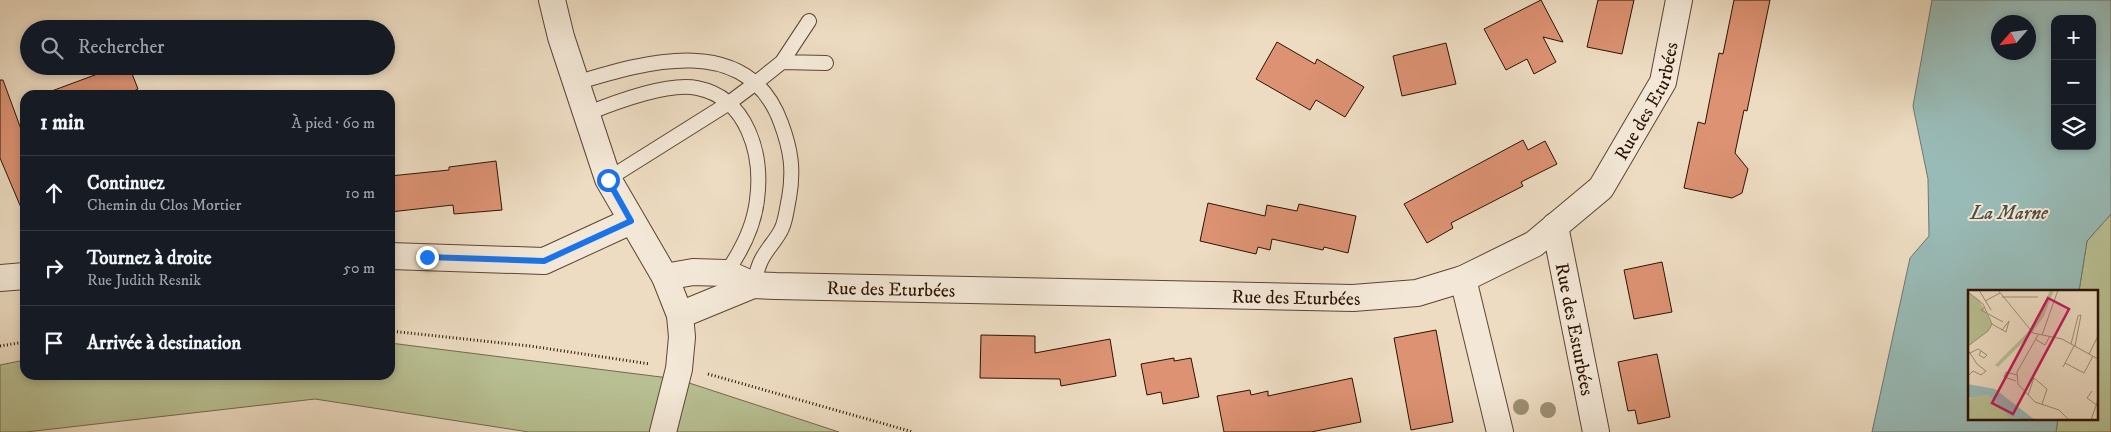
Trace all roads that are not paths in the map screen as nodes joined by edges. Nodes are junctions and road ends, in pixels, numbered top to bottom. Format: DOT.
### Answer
graph roads {
  1 [pos="552,0"];
  2 [pos="1679,0"];
  3 [pos="809,21"];
  4 [pos="782,62"];
  5 [pos="826,63"];
  6 [pos="757,82"];
  7 [pos="576,83"];
  8 [pos="729,103"];
  9 [pos="586,114"];
  10 [pos="608,180"];
  11 [pos="631,221"];
  12 [pos="1554,226"];
  13 [pos="395,256"];
  14 [pos="726,273"];
  15 [pos="20,276"];
  16 [pos="666,277"];
  17 [pos="0,278"];
  18 [pos="1463,279"];
  19 [pos="753,285"];
  20 [pos="680,315"];
  21 [pos="663,432"];
  22 [pos="1500,432"];
  23 [pos="1596,432"];
  1 -- 7 [label="street"];
  2 -- 12 [label="street, Rue des Eturbées"];
  3 -- 4 [label="lane"];
  4 -- 5 [label="lane"];
  4 -- 6 [label="lane"];
  6 -- 7 [label="lane"];
  6 -- 8 [label="lane"];
  6 -- 19 [label="lane"];
  7 -- 9 [label="street"];
  8 -- 9 [label="lane"];
  8 -- 10 [label="lane"];
  8 -- 14 [label="lane"];
  9 -- 10 [label="street"];
  10 -- 11 [label="street"];
  11 -- 13 [label="street"];
  11 -- 16 [label="street"];
  12 -- 18 [label="street, Rue des Eturbées"];
  12 -- 23 [label="street, Rue des Esturbées"];
  14 -- 16 [label="street, Rue des Eturbées"];
  14 -- 19 [label="street, Rue des Eturbées"];
  15 -- 17 [label="street"];
  16 -- 20 [label="street"];
  18 -- 19 [label="street, Rue des Eturbées"];
  18 -- 22 [label="street"];
  19 -- 20 [label="street, Rue des Eturbées"];
  20 -- 21 [label="street"];
}
